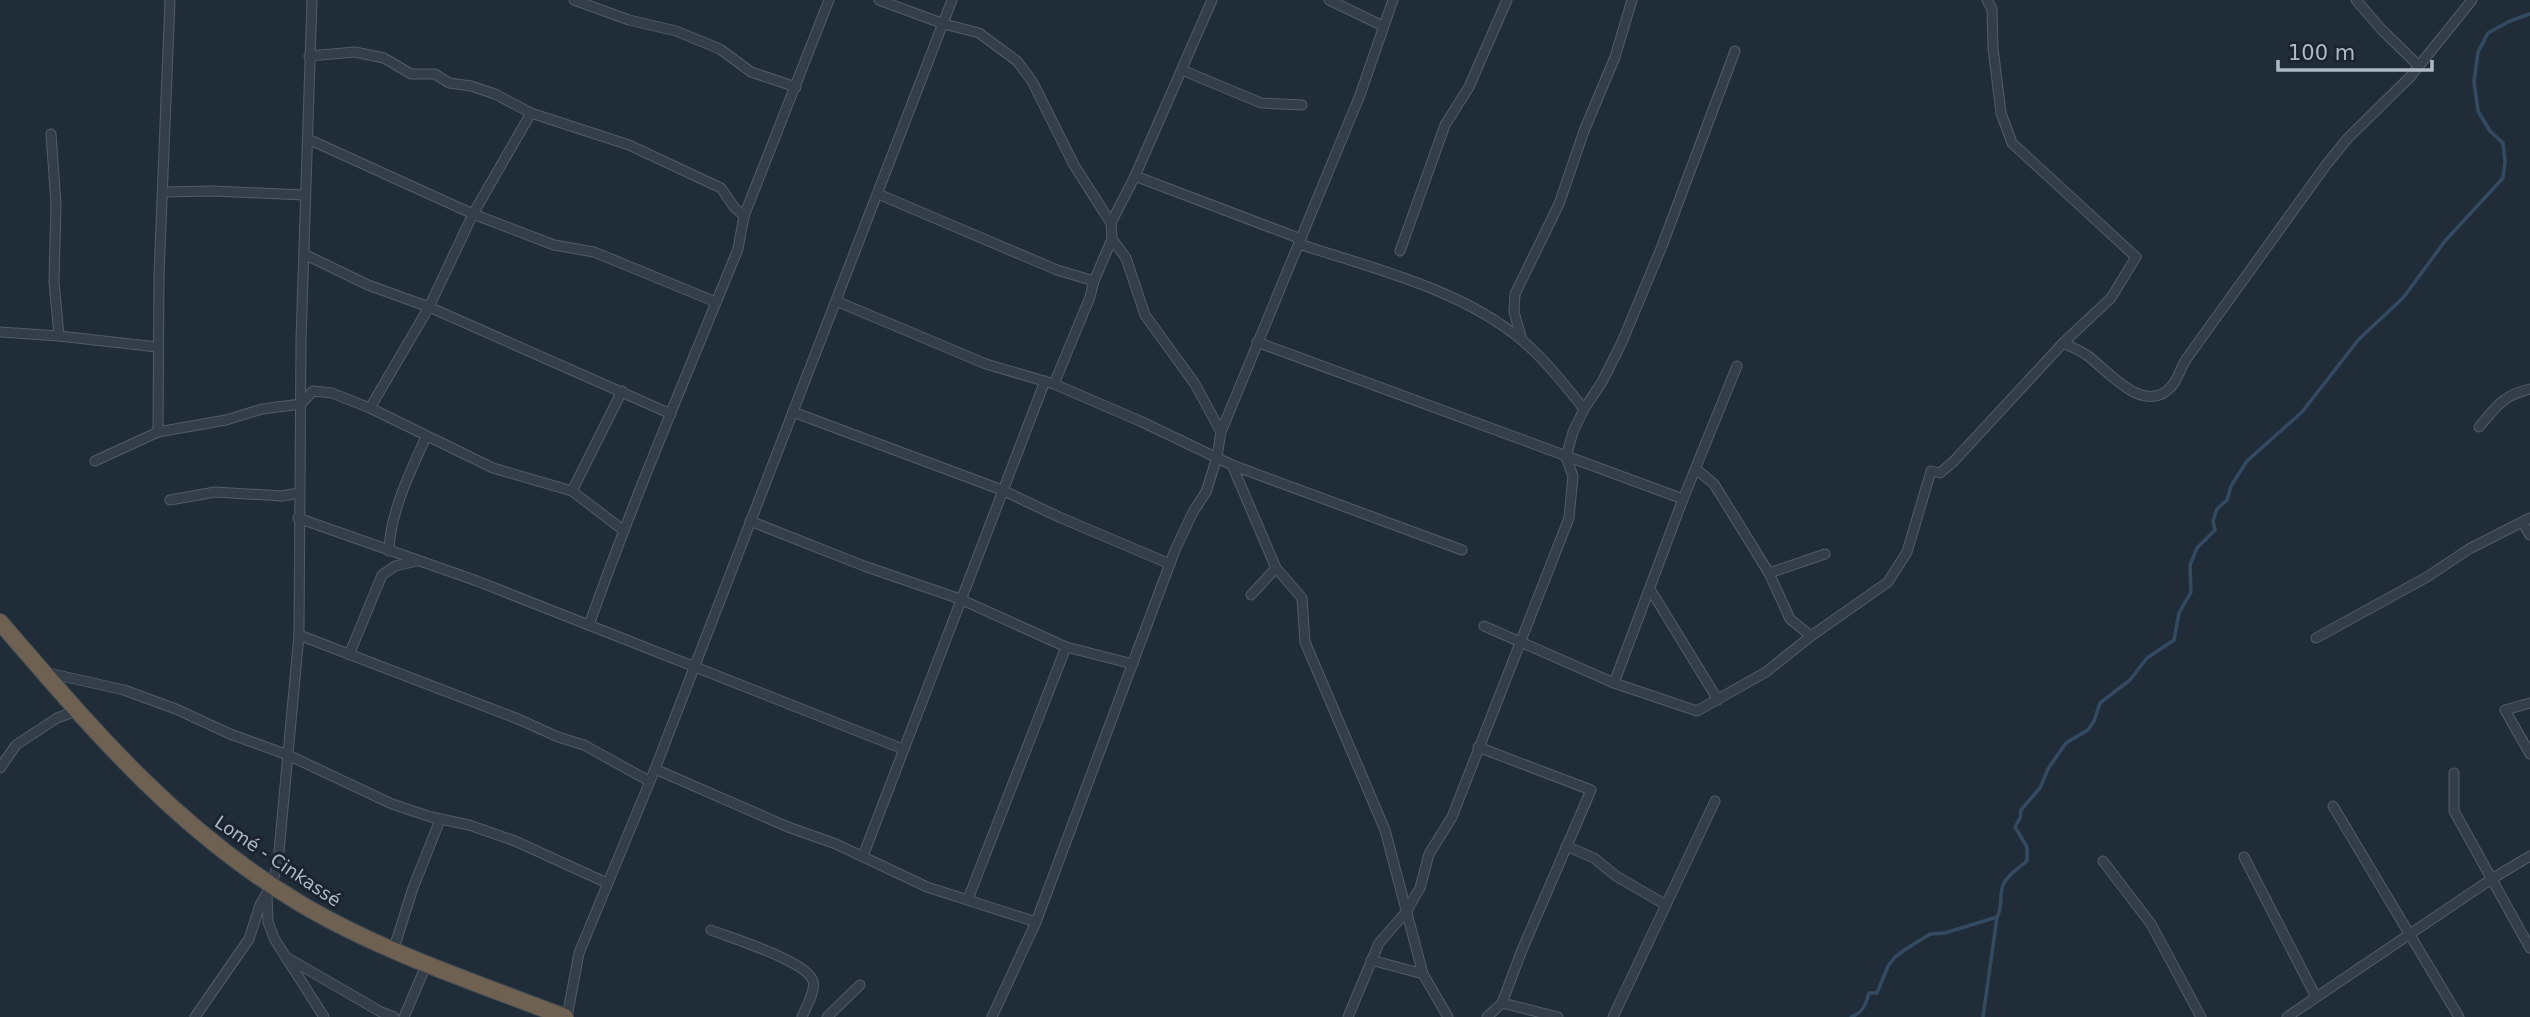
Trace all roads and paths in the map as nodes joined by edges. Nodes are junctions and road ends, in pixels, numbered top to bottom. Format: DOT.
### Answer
graph roads {
  1 [pos="170,0"];
  2 [pos="312,0"];
  3 [pos="574,0"];
  4 [pos="828,0"];
  5 [pos="879,0"];
  6 [pos="952,0"];
  7 [pos="1212,0"];
  8 [pos="1329,0"];
  9 [pos="1393,0"];
  10 [pos="1507,0"];
  11 [pos="1632,0"];
  12 [pos="1987,0"];
  13 [pos="2356,0"];
  14 [pos="2472,0"];
  15 [pos="944,24"];
  16 [pos="1383,26"];
  17 [pos="1735,51"];
  18 [pos="309,56"];
  19 [pos="2419,66"];
  20 [pos="1182,70"];
  21 [pos="796,87"];
  22 [pos="1302,105"];
  23 [pos="531,113"];
  24 [pos="51,134"];
  25 [pos="308,139"];
  26 [pos="1135,176"];
  27 [pos="163,192"];
  28 [pos="877,194"];
  29 [pos="304,195"];
  30 [pos="472,214"];
  31 [pos="744,216"];
  32 [pos="1111,223"];
  33 [pos="1112,239"];
  34 [pos="1300,241"];
  35 [pos="1400,251"];
  36 [pos="304,254"];
  37 [pos="1094,281"];
  38 [pos="836,301"];
  39 [pos="716,302"];
  40 [pos="429,307"];
  41 [pos="0,332"];
  42 [pos="59,335"];
  43 [pos="1522,340"];
  44 [pos="1258,342"];
  45 [pos="2063,344"];
  46 [pos="158,347"];
  47 [pos="1737,366"];
  48 [pos="1050,383"];
  49 [pos="2530,389"];
  50 [pos="622,391"];
  51 [pos="301,404"];
  52 [pos="370,408"];
  53 [pos="1584,409"];
  54 [pos="793,412"];
  55 [pos="671,414"];
  56 [pos="2479,427"];
  57 [pos="158,432"];
  58 [pos="1221,432"];
  59 [pos="426,437"];
  60 [pos="1217,457"];
  61 [pos="1566,457"];
  62 [pos="95,461"];
  63 [pos="1232,464"];
  64 [pos="1696,469"];
  65 [pos="1002,490"];
  66 [pos="572,491"];
  67 [pos="299,494"];
  68 [pos="1683,499"];
  69 [pos="170,500"];
  70 [pos="298,518"];
  71 [pos="2526,520"];
  72 [pos="750,521"];
  73 [pos="623,530"];
  74 [pos="2530,535"];
  75 [pos="1462,550"];
  76 [pos="389,551"];
  77 [pos="1825,554"];
  78 [pos="418,561"];
  79 [pos="1170,564"];
  80 [pos="1276,568"];
  81 [pos="1769,573"];
  82 [pos="1650,589"];
  83 [pos="1251,595"];
  84 [pos="960,599"];
  85 [pos="0,622"];
  86 [pos="589,625"];
  87 [pos="1483,626"];
  88 [pos="299,635"];
  89 [pos="1811,636"];
  90 [pos="2316,638"];
  91 [pos="1521,641"];
  92 [pos="1066,647"];
  93 [pos="349,655"];
  94 [pos="1133,664"];
  95 [pos="694,665"];
  96 [pos="41,671"];
  97 [pos="1614,682"];
  98 [pos="1718,700"];
  99 [pos="2530,703"];
  100 [pos="76,711"];
  101 [pos="1478,747"];
  102 [pos="903,749"];
  103 [pos="2530,754"];
  104 [pos="288,755"];
  105 [pos="0,768"];
  106 [pos="655,769"];
  107 [pos="2454,773"];
  108 [pos="649,781"];
  109 [pos="1715,801"];
  110 [pos="2333,806"];
  111 [pos="440,820"];
  112 [pos="1566,846"];
  113 [pos="863,856"];
  114 [pos="2530,856"];
  115 [pos="2244,857"];
  116 [pos="2103,862"];
  117 [pos="2490,880"];
  118 [pos="607,883"];
  119 [pos="270,888"];
  120 [pos="968,900"];
  121 [pos="1666,905"];
  122 [pos="1406,911"];
  123 [pos="1036,922"];
  124 [pos="711,930"];
  125 [pos="2409,934"];
  126 [pos="394,948"];
  127 [pos="2530,948"];
  128 [pos="284,956"];
  129 [pos="1371,960"];
  130 [pos="427,963"];
  131 [pos="1423,974"];
  132 [pos="860,985"];
  133 [pos="2316,997"];
  134 [pos="1502,1003"];
  135 [pos="2295,1014"];
  136 [pos="195,1017"];
  137 [pos="324,1017"];
  138 [pos="394,1017"];
  139 [pos="404,1017"];
  140 [pos="566,1017"];
  141 [pos="802,1017"];
  142 [pos="827,1017"];
  143 [pos="992,1017"];
  144 [pos="1348,1017"];
  145 [pos="1448,1017"];
  146 [pos="1487,1017"];
  147 [pos="1558,1017"];
  148 [pos="1613,1017"];
  149 [pos="2201,1017"];
  150 [pos="2287,1017"];
  151 [pos="2459,1017"];
  1 -- 27 [label="street"];
  2 -- 18 [label="street"];
  3 -- 21 [label="street"];
  4 -- 21 [label="street"];
  5 -- 15 [label="street"];
  6 -- 15 [label="street"];
  7 -- 20 [label="street"];
  8 -- 16 [label="street"];
  9 -- 16 [label="street"];
  10 -- 35 [label="street"];
  11 -- 43 [label="street"];
  12 -- 45 [label="street"];
  13 -- 19 [label="street"];
  14 -- 19 [label="street"];
  15 -- 28 [label="street"];
  15 -- 32 [label="street"];
  16 -- 34 [label="street"];
  17 -- 53 [label="street"];
  18 -- 23 [label="street"];
  18 -- 25 [label="street"];
  19 -- 45 [label="street"];
  20 -- 22 [label="street"];
  20 -- 26 [label="street"];
  21 -- 31 [label="street"];
  23 -- 30 [label="street"];
  23 -- 31 [label="street"];
  24 -- 42 [label="street"];
  25 -- 29 [label="street"];
  25 -- 30 [label="street"];
  26 -- 32 [label="street"];
  26 -- 34 [label="street"];
  27 -- 29 [label="street"];
  27 -- 46 [label="street"];
  28 -- 37 [label="street"];
  28 -- 38 [label="street"];
  29 -- 36 [label="street"];
  30 -- 39 [label="street"];
  30 -- 40 [label="street"];
  31 -- 39 [label="street"];
  32 -- 33 [label="street"];
  33 -- 37 [label="street"];
  33 -- 58 [label="street"];
  34 -- 43 [label="street"];
  34 -- 44 [label="street"];
  36 -- 40 [label="street"];
  36 -- 51 [label="street"];
  37 -- 48 [label="street"];
  38 -- 48 [label="street"];
  38 -- 54 [label="street"];
  39 -- 55 [label="street"];
  40 -- 50 [label="street"];
  40 -- 52 [label="street"];
  41 -- 42 [label="street"];
  42 -- 46 [label="street"];
  43 -- 53 [label="street"];
  44 -- 58 [label="street"];
  44 -- 61 [label="street"];
  45 -- 89 [label="street"];
  46 -- 57 [label="street"];
  47 -- 64 [label="street"];
  48 -- 60 [label="street"];
  48 -- 65 [label="street"];
  49 -- 56 [label="street"];
  50 -- 55 [label="street"];
  50 -- 66 [label="street"];
  51 -- 52 [label="street"];
  51 -- 57 [label="street"];
  51 -- 67 [label="street"];
  52 -- 59 [label="street"];
  53 -- 61 [label="street"];
  54 -- 65 [label="street"];
  54 -- 72 [label="street"];
  55 -- 73 [label="street"];
  57 -- 62 [label="street"];
  58 -- 60 [label="street"];
  59 -- 66 [label="street"];
  59 -- 76 [label="street"];
  60 -- 63 [label="street"];
  60 -- 79 [label="street"];
  61 -- 68 [label="street"];
  61 -- 91 [label="street"];
  63 -- 75 [label="street"];
  63 -- 80 [label="street"];
  64 -- 68 [label="street"];
  64 -- 81 [label="street"];
  65 -- 79 [label="street"];
  65 -- 84 [label="street"];
  66 -- 73 [label="street"];
  67 -- 69 [label="street"];
  67 -- 70 [label="street"];
  68 -- 82 [label="street"];
  70 -- 76 [label="street"];
  70 -- 88 [label="street"];
  71 -- 74 [label="street"];
  71 -- 90 [label="street"];
  72 -- 84 [label="street"];
  72 -- 95 [label="street"];
  73 -- 86 [label="street"];
  76 -- 78 [label="street"];
  77 -- 81 [label="street"];
  78 -- 86 [label="street"];
  78 -- 93 [label="street"];
  79 -- 94 [label="street"];
  80 -- 83 [label="street"];
  80 -- 122 [label="street"];
  81 -- 89 [label="street"];
  82 -- 97 [label="street"];
  82 -- 98 [label="street"];
  84 -- 92 [label="street"];
  84 -- 102 [label="street"];
  85 -- 96 [label="highway, Lomé - Cinkassé"];
  86 -- 95 [label="street"];
  87 -- 91 [label="street"];
  88 -- 93 [label="street"];
  88 -- 104 [label="street"];
  89 -- 98 [label="street"];
  91 -- 97 [label="street"];
  91 -- 101 [label="street"];
  92 -- 94 [label="street"];
  92 -- 120 [label="street"];
  93 -- 108 [label="street"];
  94 -- 123 [label="street"];
  95 -- 102 [label="street"];
  95 -- 106 [label="street"];
  96 -- 100 [label="highway, Lomé - Cinkassé"];
  96 -- 104 [label="street"];
  97 -- 98 [label="street"];
  99 -- 103 [label="street"];
  100 -- 105 [label="street"];
  100 -- 119 [label="highway, Lomé - Cinkassé"];
  101 -- 112 [label="street"];
  101 -- 122 [label="street"];
  102 -- 113 [label="street"];
  104 -- 111 [label="street"];
  104 -- 119 [label="street"];
  106 -- 108 [label="street"];
  106 -- 113 [label="street"];
  107 -- 117 [label="street"];
  108 -- 118 [label="street"];
  109 -- 121 [label="street"];
  110 -- 125 [label="street"];
  111 -- 118 [label="street"];
  111 -- 126 [label="street"];
  112 -- 121 [label="street"];
  112 -- 134 [label="street"];
  113 -- 120 [label="street"];
  114 -- 117 [label="street"];
  115 -- 133 [label="street"];
  116 -- 149 [label="street"];
  117 -- 125 [label="street"];
  117 -- 127 [label="street"];
  118 -- 140 [label="street"];
  119 -- 126 [label="highway, Lomé - Cinkassé"];
  119 -- 128 [label="street"];
  119 -- 136 [label="street"];
  120 -- 123 [label="street"];
  121 -- 148 [label="street"];
  122 -- 129 [label="street"];
  122 -- 131 [label="street"];
  123 -- 143 [label="street"];
  124 -- 141 [label="street"];
  125 -- 133 [label="street"];
  125 -- 151 [label="street"];
  126 -- 130 [label="highway, Lomé - Cinkassé"];
  128 -- 137 [label="street"];
  128 -- 138 [label="street"];
  129 -- 131 [label="street"];
  129 -- 144 [label="street"];
  130 -- 139 [label="street"];
  130 -- 140 [label="highway, Lomé - Cinkassé"];
  131 -- 145 [label="street"];
  132 -- 142 [label="street"];
  133 -- 135 [label="street"];
  134 -- 146 [label="street"];
  134 -- 147 [label="street"];
  135 -- 150 [label="street"];
}
